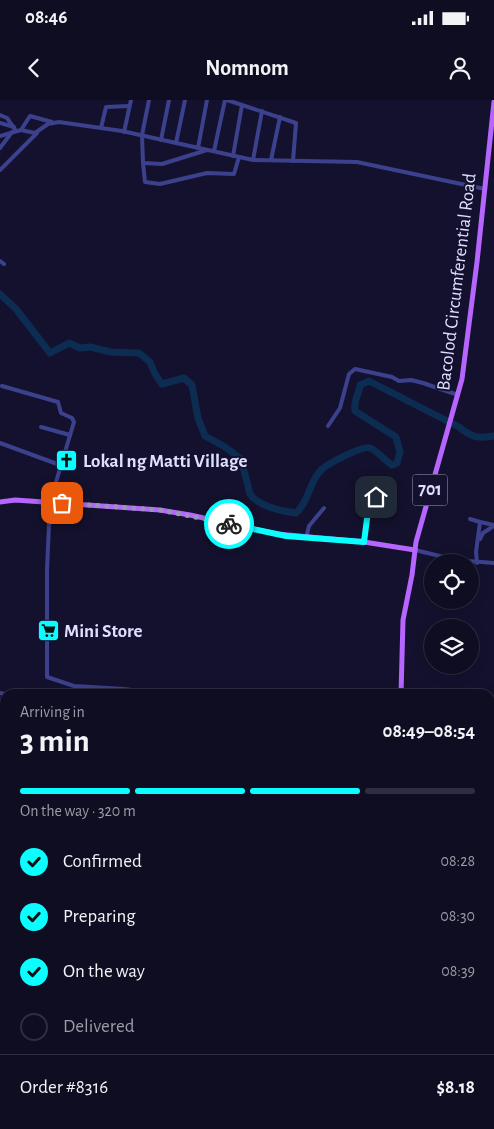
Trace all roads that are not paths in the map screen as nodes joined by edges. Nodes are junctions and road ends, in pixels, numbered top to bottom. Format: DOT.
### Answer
graph roads {
  1 [pos="131,100"];
  2 [pos="149,100"];
  3 [pos="169,100"];
  4 [pos="185,100"];
  5 [pos="207,100"];
  6 [pos="226,100"];
  7 [pos="494,102"];
  8 [pos="242,105"];
  9 [pos="130,106"];
  10 [pos="262,111"];
  11 [pos="0,115"];
  12 [pos="280,117"];
  13 [pos="54,122"];
  14 [pos="0,123"];
  15 [pos="102,128"];
  16 [pos="16,130"];
  17 [pos="38,132"];
  18 [pos="124,132"];
  19 [pos="142,135"];
  20 [pos="0,136"];
  21 [pos="161,140"];
  22 [pos="176,143"];
  23 [pos="0,148"];
  24 [pos="198,148"];
  25 [pos="208,150"];
  26 [pos="214,151"];
  27 [pos="233,156"];
  28 [pos="239,157"];
  29 [pos="253,160"];
  30 [pos="271,160"];
  31 [pos="293,161"];
  32 [pos="144,163"];
  33 [pos="0,170"];
  34 [pos="485,189"];
  35 [pos="2,386"];
  36 [pos="459,395"];
  37 [pos="328,426"];
  38 [pos="41,427"];
  39 [pos="70,435"];
  40 [pos="0,443"];
  41 [pos="60,465"];
  42 [pos="376,497"];
  43 [pos="0,502"];
  44 [pos="50,502"];
  45 [pos="324,508"];
  46 [pos="470,519"];
  47 [pos="480,522"];
  48 [pos="494,525"];
  49 [pos="306,538"];
  50 [pos="364,542"];
  51 [pos="478,543"];
  52 [pos="415,550"];
  53 [pos="431,554"];
  54 [pos="476,554"];
  55 [pos="479,562"];
  56 [pos="494,563"];
  57 [pos="117,689"];
  58 [pos="401,689"];
  1 -- 9 [label="street"];
  2 -- 19 [label="street"];
  3 -- 21 [label="street"];
  4 -- 22 [label="street"];
  5 -- 24 [label="street"];
  6 -- 8 [label="street"];
  6 -- 26 [label="street"];
  7 -- 34 [label="main road, Bacolod Circumferential Road / 701"];
  8 -- 10 [label="street"];
  8 -- 27 [label="street"];
  9 -- 15 [label="street"];
  9 -- 18 [label="street"];
  10 -- 12 [label="street"];
  10 -- 29 [label="street"];
  11 -- 16 [label="street"];
  12 -- 30 [label="street"];
  12 -- 31 [label="street"];
  13 -- 15 [label="street"];
  13 -- 16 [label="street"];
  13 -- 17 [label="street"];
  14 -- 16 [label="street"];
  15 -- 18 [label="street"];
  16 -- 17 [label="street"];
  16 -- 20 [label="street"];
  16 -- 23 [label="street"];
  17 -- 33 [label="street"];
  18 -- 19 [label="street"];
  19 -- 21 [label="street"];
  19 -- 32 [label="street"];
  21 -- 22 [label="street"];
  22 -- 24 [label="street"];
  24 -- 25 [label="street"];
  25 -- 26 [label="street"];
  25 -- 32 [label="street"];
  26 -- 27 [label="street"];
  27 -- 28 [label="street"];
  28 -- 29 [label="street"];
  28 -- 32 [label="street"];
  29 -- 30 [label="street"];
  30 -- 31 [label="street"];
  31 -- 34 [label="street"];
  34 -- 36 [label="main road, Bacolod Circumferential Road / 701"];
  35 -- 39 [label="street"];
  36 -- 37 [label="street"];
  36 -- 52 [label="main road, Bacolod Circumferential Road / 701"];
  38 -- 39 [label="street"];
  39 -- 41 [label="street"];
  40 -- 41 [label="street"];
  41 -- 44 [label="street"];
  42 -- 50 [label="street"];
  43 -- 44 [label="main road"];
  44 -- 49 [label="main road"];
  44 -- 57 [label="street"];
  45 -- 49 [label="street"];
  46 -- 47 [label="street"];
  47 -- 48 [label="street"];
  47 -- 51 [label="street"];
  48 -- 51 [label="street"];
  49 -- 50 [label="main road"];
  50 -- 52 [label="main road"];
  51 -- 54 [label="street"];
  52 -- 53 [label="street"];
  52 -- 58 [label="main road, Bacolod Circumferential Road"];
  55 -- 56 [label="street"];
}
